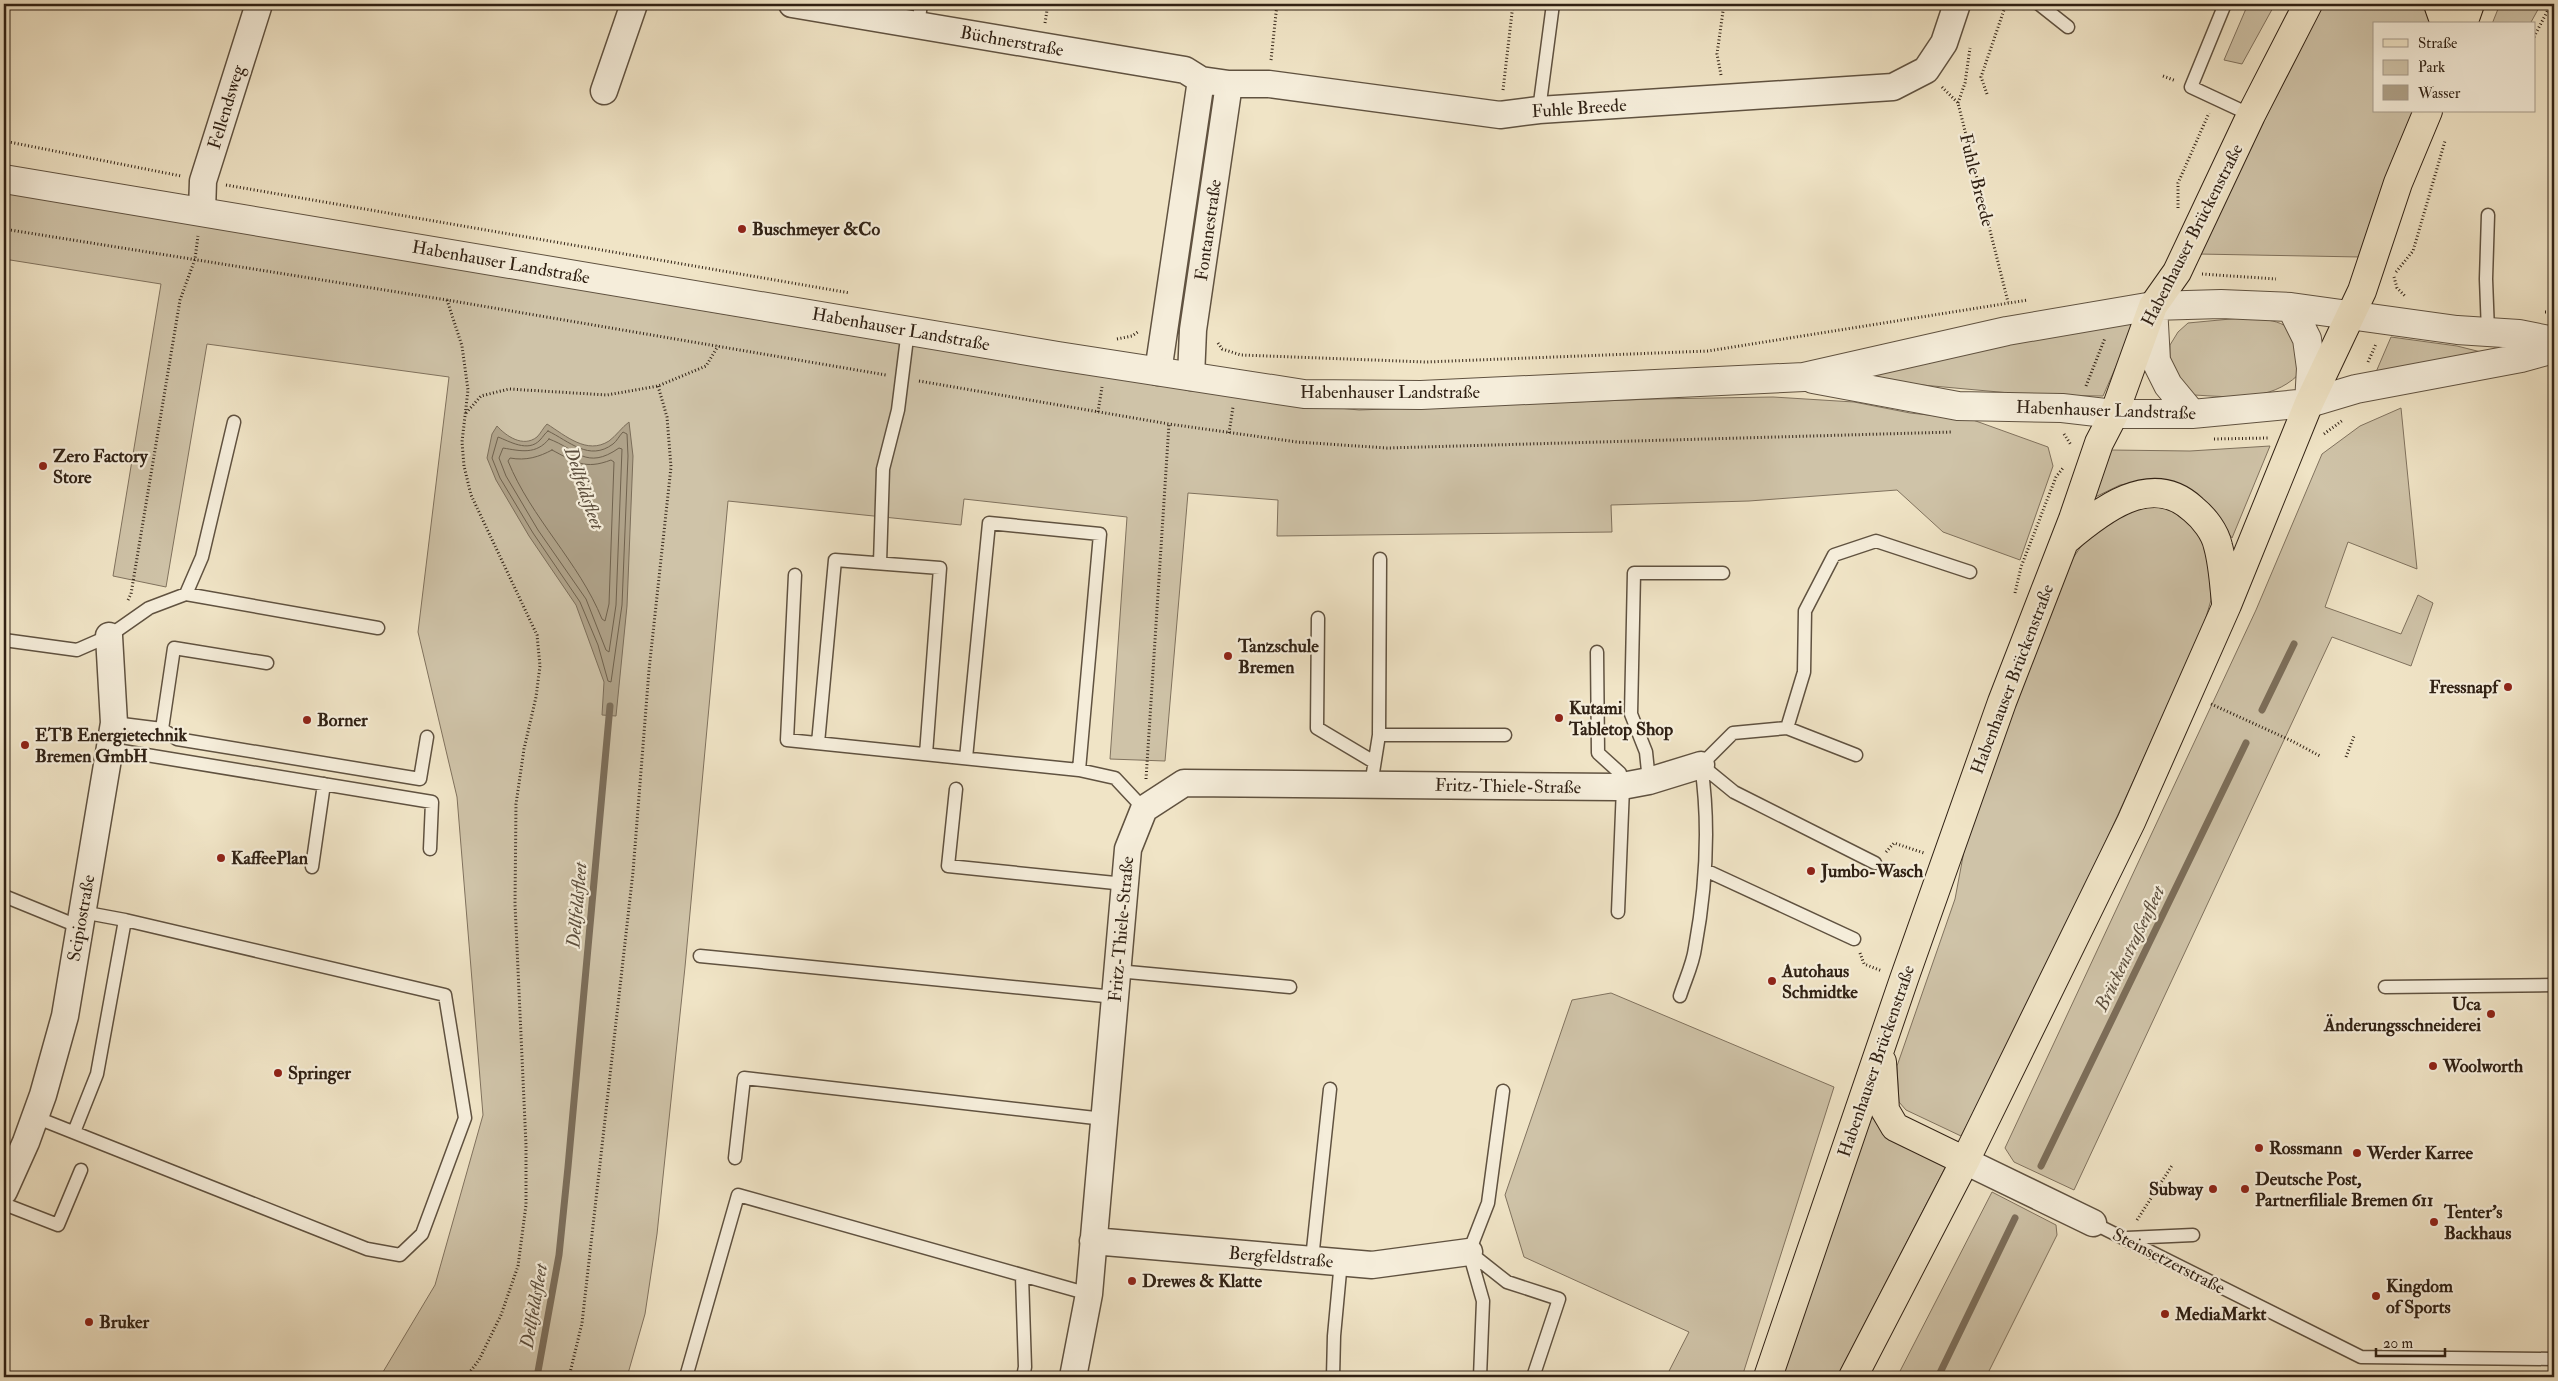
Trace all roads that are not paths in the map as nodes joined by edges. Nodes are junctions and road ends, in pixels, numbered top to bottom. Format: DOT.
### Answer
graph roads {
  1 [pos="259,4"];
  2 [pos="634,4"];
  3 [pos="792,4"];
  4 [pos="1553,4"];
  5 [pos="1957,4"];
  6 [pos="2039,4"];
  7 [pos="2225,4"];
  8 [pos="2308,4"];
  9 [pos="2438,4"];
  10 [pos="2470,4"];
  11 [pos="919,14"];
  12 [pos="2444,22"];
  13 [pos="2464,22"];
  14 [pos="2068,27"];
  15 [pos="1201,80"];
  16 [pos="1230,84"];
  17 [pos="604,91"];
  18 [pos="1539,110"];
  19 [pos="2428,112"];
  20 [pos="2251,115"];
  21 [pos="4,179"];
  22 [pos="202,211"];
  23 [pos="2488,215"];
  24 [pos="2153,306"];
  25 [pos="2290,307"];
  26 [pos="2349,315"];
  27 [pos="908,330"];
  28 [pos="2488,332"];
  29 [pos="2554,341"];
  30 [pos="2554,349"];
  31 [pos="1158,372"];
  32 [pos="1191,377"];
  33 [pos="1804,377"];
  34 [pos="2310,404"];
  35 [pos="2114,414"];
  36 [pos="2192,414"];
  37 [pos="234,422"];
  38 [pos="2066,540"];
  39 [pos="1380,559"];
  40 [pos="880,563"];
  41 [pos="1970,572"];
  42 [pos="1723,574"];
  43 [pos="795,575"];
  44 [pos="186,594"];
  45 [pos="2227,605"];
  46 [pos="1318,618"];
  47 [pos="378,628"];
  48 [pos="109,636"];
  49 [pos="4,640"];
  50 [pos="1597,652"];
  51 [pos="267,663"];
  52 [pos="114,723"];
  53 [pos="1787,728"];
  54 [pos="162,729"];
  55 [pos="1379,735"];
  56 [pos="1506,735"];
  57 [pos="427,737"];
  58 [pos="818,743"];
  59 [pos="110,749"];
  60 [pos="926,754"];
  61 [pos="1856,755"];
  62 [pos="966,758"];
  63 [pos="1701,765"];
  64 [pos="1078,770"];
  65 [pos="1372,774"];
  66 [pos="1649,781"];
  67 [pos="324,784"];
  68 [pos="1623,787"];
  69 [pos="956,789"];
  70 [pos="1144,809"];
  71 [pos="430,849"];
  72 [pos="1875,863"];
  73 [pos="312,867"];
  74 [pos="1705,870"];
  75 [pos="1125,884"];
  76 [pos="4,896"];
  77 [pos="1618,912"];
  78 [pos="81,919"];
  79 [pos="125,920"];
  80 [pos="1854,938"];
  81 [pos="700,956"];
  82 [pos="1117,971"];
  83 [pos="2554,985"];
  84 [pos="1290,988"];
  85 [pos="2385,988"];
  86 [pos="1680,996"];
  87 [pos="1115,997"];
  88 [pos="1879,1053"];
  89 [pos="1330,1089"];
  90 [pos="1503,1092"];
  91 [pos="35,1117"];
  92 [pos="1104,1119"];
  93 [pos="74,1132"];
  94 [pos="735,1158"];
  95 [pos="1965,1160"];
  96 [pos="81,1170"];
  97 [pos="4,1192"];
  98 [pos="4,1204"];
  99 [pos="2093,1223"];
  100 [pos="2193,1234"];
  101 [pos="2125,1238"];
  102 [pos="1093,1241"];
  103 [pos="1469,1252"];
  104 [pos="1312,1259"];
  105 [pos="1341,1262"];
  106 [pos="1022,1276"];
  107 [pos="1089,1294"];
  108 [pos="2554,1359"];
  109 [pos="686,1377"];
  110 [pos="1022,1377"];
  111 [pos="1073,1377"];
  112 [pos="1333,1377"];
  113 [pos="1480,1377"];
  114 [pos="1533,1377"];
  115 [pos="1768,1377"];
  116 [pos="1853,1377"];
  1 -- 22 [label="street, Fellendsweg"];
  2 -- 17 [label="street"];
  3 -- 11 [label="street, Büchnerstraße"];
  4 -- 18 [label="lane"];
  5 -- 18 [label="street, Fuhle Breede"];
  6 -- 14 [label="lane"];
  7 -- 20 [label="lane"];
  8 -- 20 [label="main road, Habenhauser Brückenstraße"];
  9 -- 12 [label="main road"];
  10 -- 13 [label="main road"];
  11 -- 15 [label="street, Büchnerstraße"];
  15 -- 16 [label="street, Büchnerstraße"];
  15 -- 31 [label="street, Fontanestraße"];
  16 -- 18 [label="street, Fuhle Breede"];
  16 -- 32 [label="street, Fontanestraße"];
  19 -- 26 [label="main road"];
  20 -- 24 [label="main road, Habenhauser Brückenstraße"];
  21 -- 22 [label="street, Habenhauser Landstraße"];
  22 -- 27 [label="street, Habenhauser Landstraße"];
  23 -- 28 [label="lane"];
  24 -- 25 [label="street, Habenhauser Landstraße"];
  24 -- 33 [label="street, Habenhauser Landstraße"];
  24 -- 35 [label="main road, Habenhauser Brückenstraße"];
  24 -- 36 [label="street"];
  25 -- 26 [label="street, Habenhauser Landstraße"];
  25 -- 34 [label="street"];
  26 -- 28 [label="street, Habenhauser Landstraße"];
  26 -- 34 [label="main road"];
  27 -- 31 [label="street, Habenhauser Landstraße"];
  27 -- 40 [label="lane"];
  28 -- 29 [label="street, Habenhauser Landstraße"];
  30 -- 34 [label="street, Habenhauser Landstraße"];
  31 -- 32 [label="street, Habenhauser Landstraße"];
  32 -- 33 [label="street, Habenhauser Landstraße"];
  33 -- 35 [label="street, Habenhauser Landstraße"];
  34 -- 36 [label="street, Habenhauser Landstraße"];
  34 -- 45 [label="main road"];
  35 -- 36 [label="street, Habenhauser Landstraße"];
  35 -- 38 [label="main road, Habenhauser Brückenstraße"];
  37 -- 44 [label="lane"];
  38 -- 45 [label="main road"];
  38 -- 88 [label="main road, Habenhauser Brückenstraße"];
  39 -- 55 [label="lane"];
  40 -- 58 [label="lane"];
  40 -- 60 [label="lane"];
  41 -- 53 [label="lane"];
  42 -- 66 [label="lane"];
  43 -- 58 [label="lane"];
  44 -- 47 [label="lane"];
  44 -- 48 [label="lane"];
  45 -- 95 [label="main road"];
  46 -- 65 [label="lane"];
  48 -- 49 [label="lane"];
  48 -- 52 [label="street, Scipiostraße"];
  50 -- 68 [label="lane"];
  51 -- 54 [label="lane"];
  52 -- 54 [label="lane"];
  52 -- 59 [label="street, Scipiostraße"];
  53 -- 61 [label="lane"];
  53 -- 63 [label="lane"];
  54 -- 57 [label="lane"];
  55 -- 56 [label="lane"];
  55 -- 65 [label="lane"];
  58 -- 60 [label="lane"];
  59 -- 67 [label="lane"];
  59 -- 78 [label="street, Scipiostraße"];
  60 -- 62 [label="lane"];
  62 -- 64 [label="lane"];
  62 -- 64 [label="lane"];
  63 -- 66 [label="street, Fritz-Thiele-Straße"];
  63 -- 72 [label="lane"];
  63 -- 74 [label="lane"];
  64 -- 70 [label="lane"];
  65 -- 68 [label="street, Fritz-Thiele-Straße"];
  65 -- 70 [label="street, Fritz-Thiele-Straße"];
  66 -- 68 [label="street, Fritz-Thiele-Straße"];
  67 -- 71 [label="lane"];
  67 -- 73 [label="lane"];
  68 -- 77 [label="lane"];
  69 -- 75 [label="lane"];
  70 -- 75 [label="street, Fritz-Thiele-Straße"];
  74 -- 80 [label="lane"];
  74 -- 86 [label="lane"];
  75 -- 82 [label="street, Fritz-Thiele-Straße"];
  76 -- 78 [label="lane"];
  78 -- 79 [label="lane"];
  78 -- 91 [label="street, Scipiostraße"];
  79 -- 93 [label="lane"];
  79 -- 93 [label="lane"];
  81 -- 87 [label="lane"];
  82 -- 84 [label="lane"];
  82 -- 87 [label="street, Fritz-Thiele-Straße"];
  83 -- 85 [label="lane"];
  87 -- 92 [label="street, Fritz-Thiele-Straße"];
  88 -- 95 [label="main road"];
  88 -- 115 [label="main road, Habenhauser Brückenstraße"];
  89 -- 104 [label="lane"];
  90 -- 103 [label="lane"];
  91 -- 93 [label="lane"];
  91 -- 97 [label="street, Scipiostraße"];
  92 -- 94 [label="lane"];
  92 -- 102 [label="street, Fritz-Thiele-Straße"];
  95 -- 99 [label="street, Steinsetzerstraße"];
  95 -- 116 [label="main road"];
  96 -- 98 [label="lane"];
  99 -- 101 [label="lane, Steinsetzerstraße"];
  100 -- 101 [label="lane"];
  101 -- 108 [label="lane, Steinsetzerstraße"];
  102 -- 104 [label="street, Bergfeldstraße"];
  102 -- 107 [label="street, Fritz-Thiele-Straße"];
  103 -- 105 [label="street, Bergfeldstraße"];
  103 -- 113 [label="lane"];
  103 -- 114 [label="lane"];
  104 -- 105 [label="street, Bergfeldstraße"];
  105 -- 112 [label="lane"];
  106 -- 107 [label="lane"];
  106 -- 109 [label="lane"];
  106 -- 110 [label="lane"];
  107 -- 111 [label="street, Fritz-Thiele-Straße"];
}
